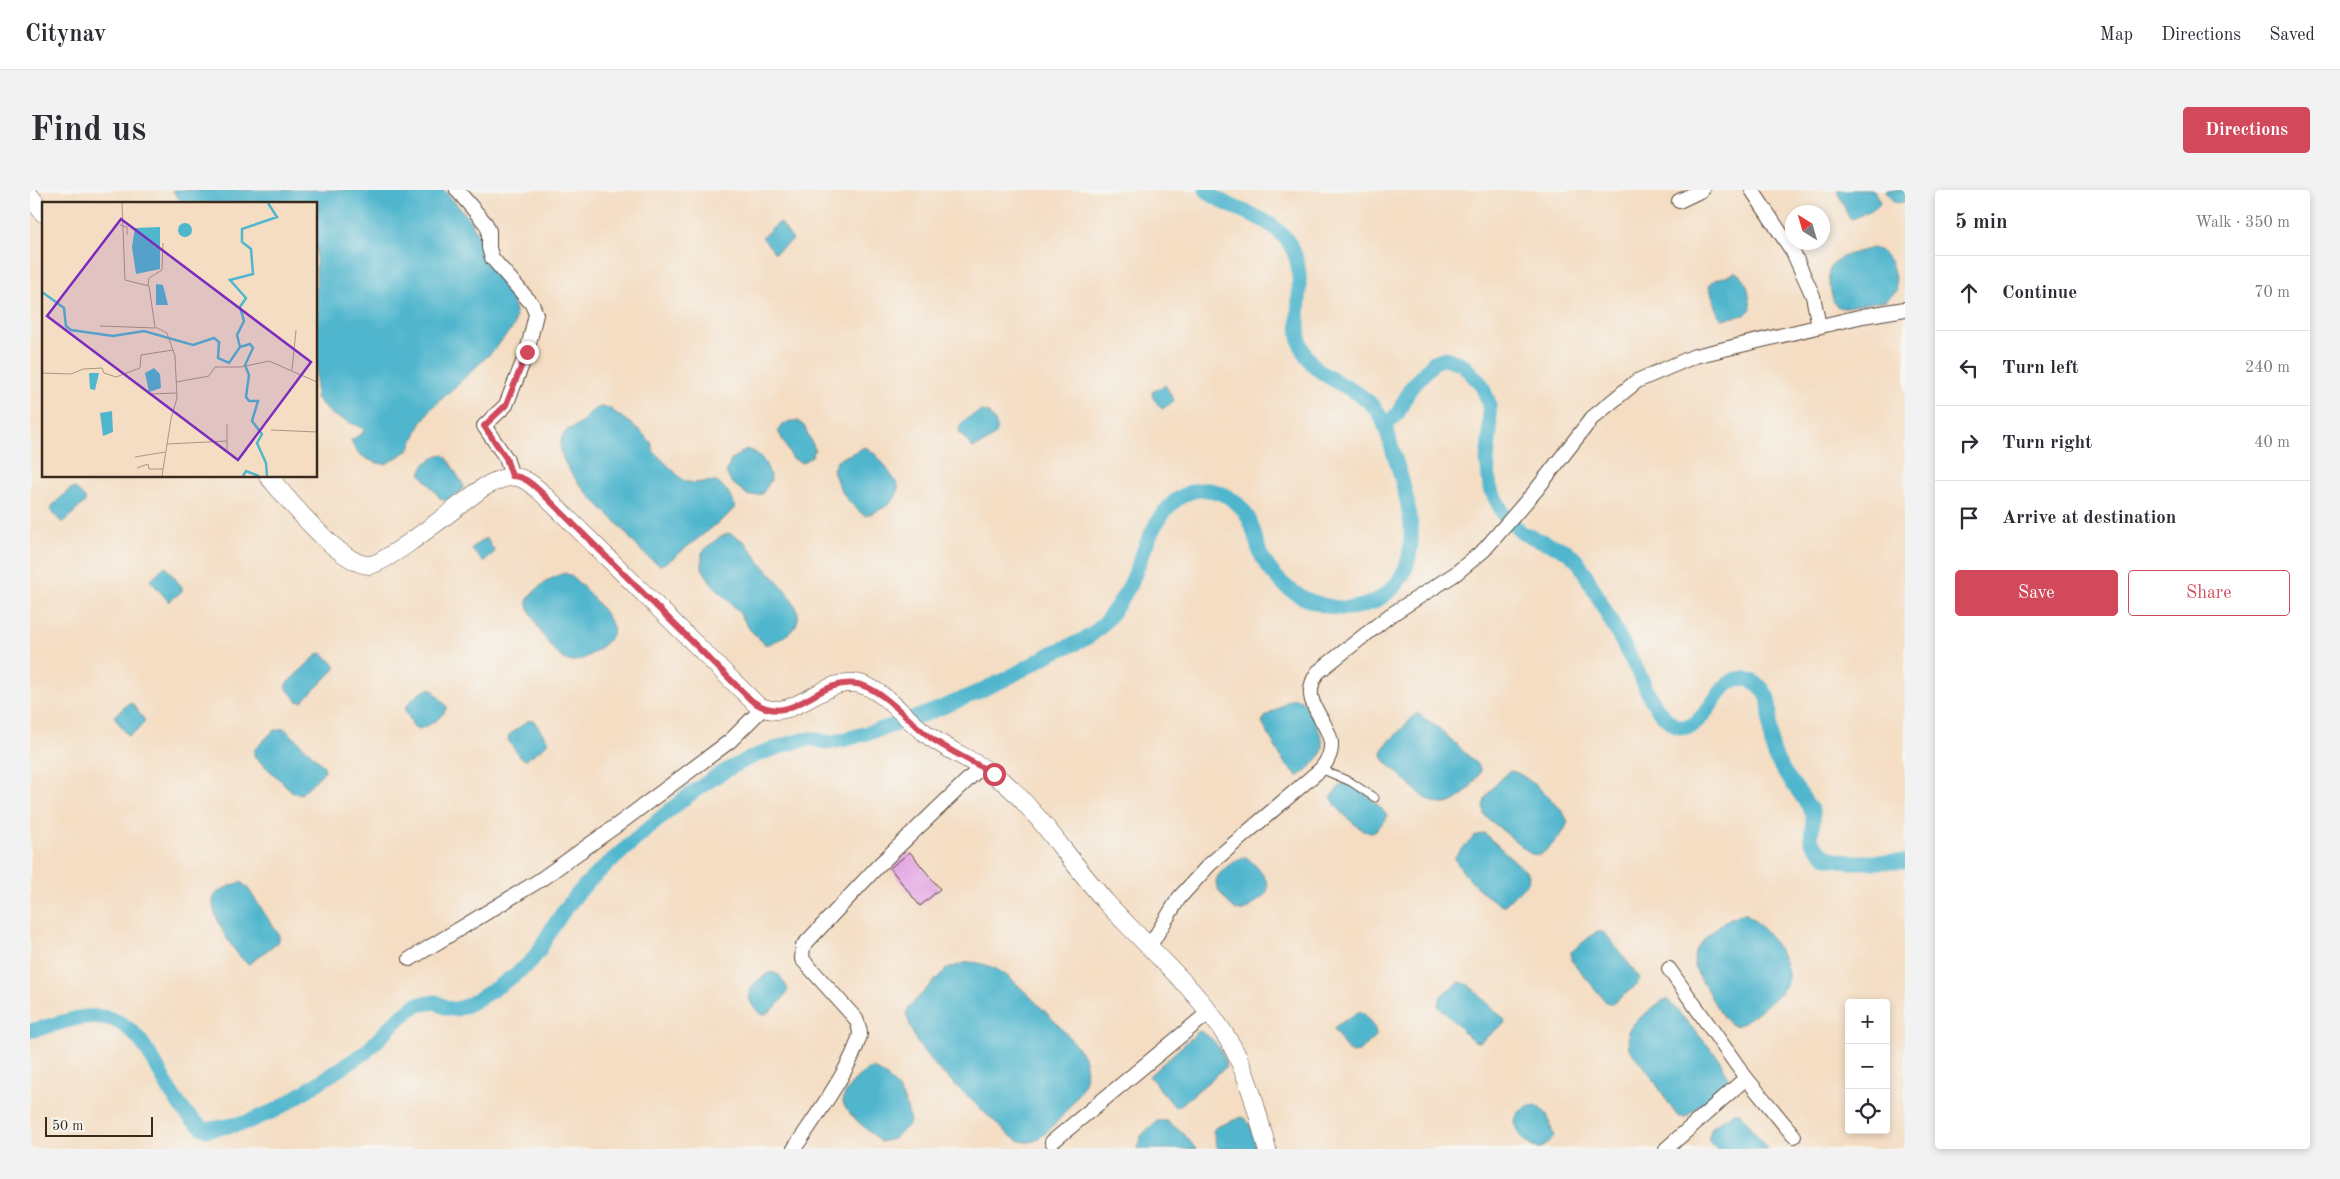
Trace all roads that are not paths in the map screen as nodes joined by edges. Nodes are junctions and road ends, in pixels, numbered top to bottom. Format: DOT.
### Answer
graph roads {
  1 [pos="457,190"];
  2 [pos="1702,190"];
  3 [pos="1752,190"];
  4 [pos="30,196"];
  5 [pos="1679,201"];
  6 [pos="42,211"];
  7 [pos="1905,309"];
  8 [pos="1819,326"];
  9 [pos="512,476"];
  10 [pos="270,478"];
  11 [pos="763,708"];
  12 [pos="981,767"];
  13 [pos="1321,769"];
  14 [pos="1375,798"];
  15 [pos="1149,947"];
  16 [pos="410,959"];
  17 [pos="1669,969"];
  18 [pos="1208,1013"];
  19 [pos="1746,1078"];
  20 [pos="1794,1136"];
  21 [pos="1052,1142"];
  22 [pos="794,1149"];
  23 [pos="1267,1149"];
  24 [pos="1666,1149"];
  1 -- 9 [label="street"];
  2 -- 5 [label="street"];
  3 -- 8 [label="street"];
  4 -- 6 [label="street"];
  7 -- 8 [label="street"];
  8 -- 13 [label="street"];
  9 -- 10 [label="street"];
  9 -- 11 [label="street"];
  11 -- 12 [label="street"];
  11 -- 16 [label="street"];
  12 -- 15 [label="street"];
  12 -- 22 [label="street"];
  13 -- 14 [label="lane"];
  13 -- 15 [label="street"];
  15 -- 18 [label="street"];
  17 -- 19 [label="street"];
  18 -- 21 [label="street"];
  18 -- 23 [label="street"];
  19 -- 20 [label="street"];
  19 -- 24 [label="street"];
}
